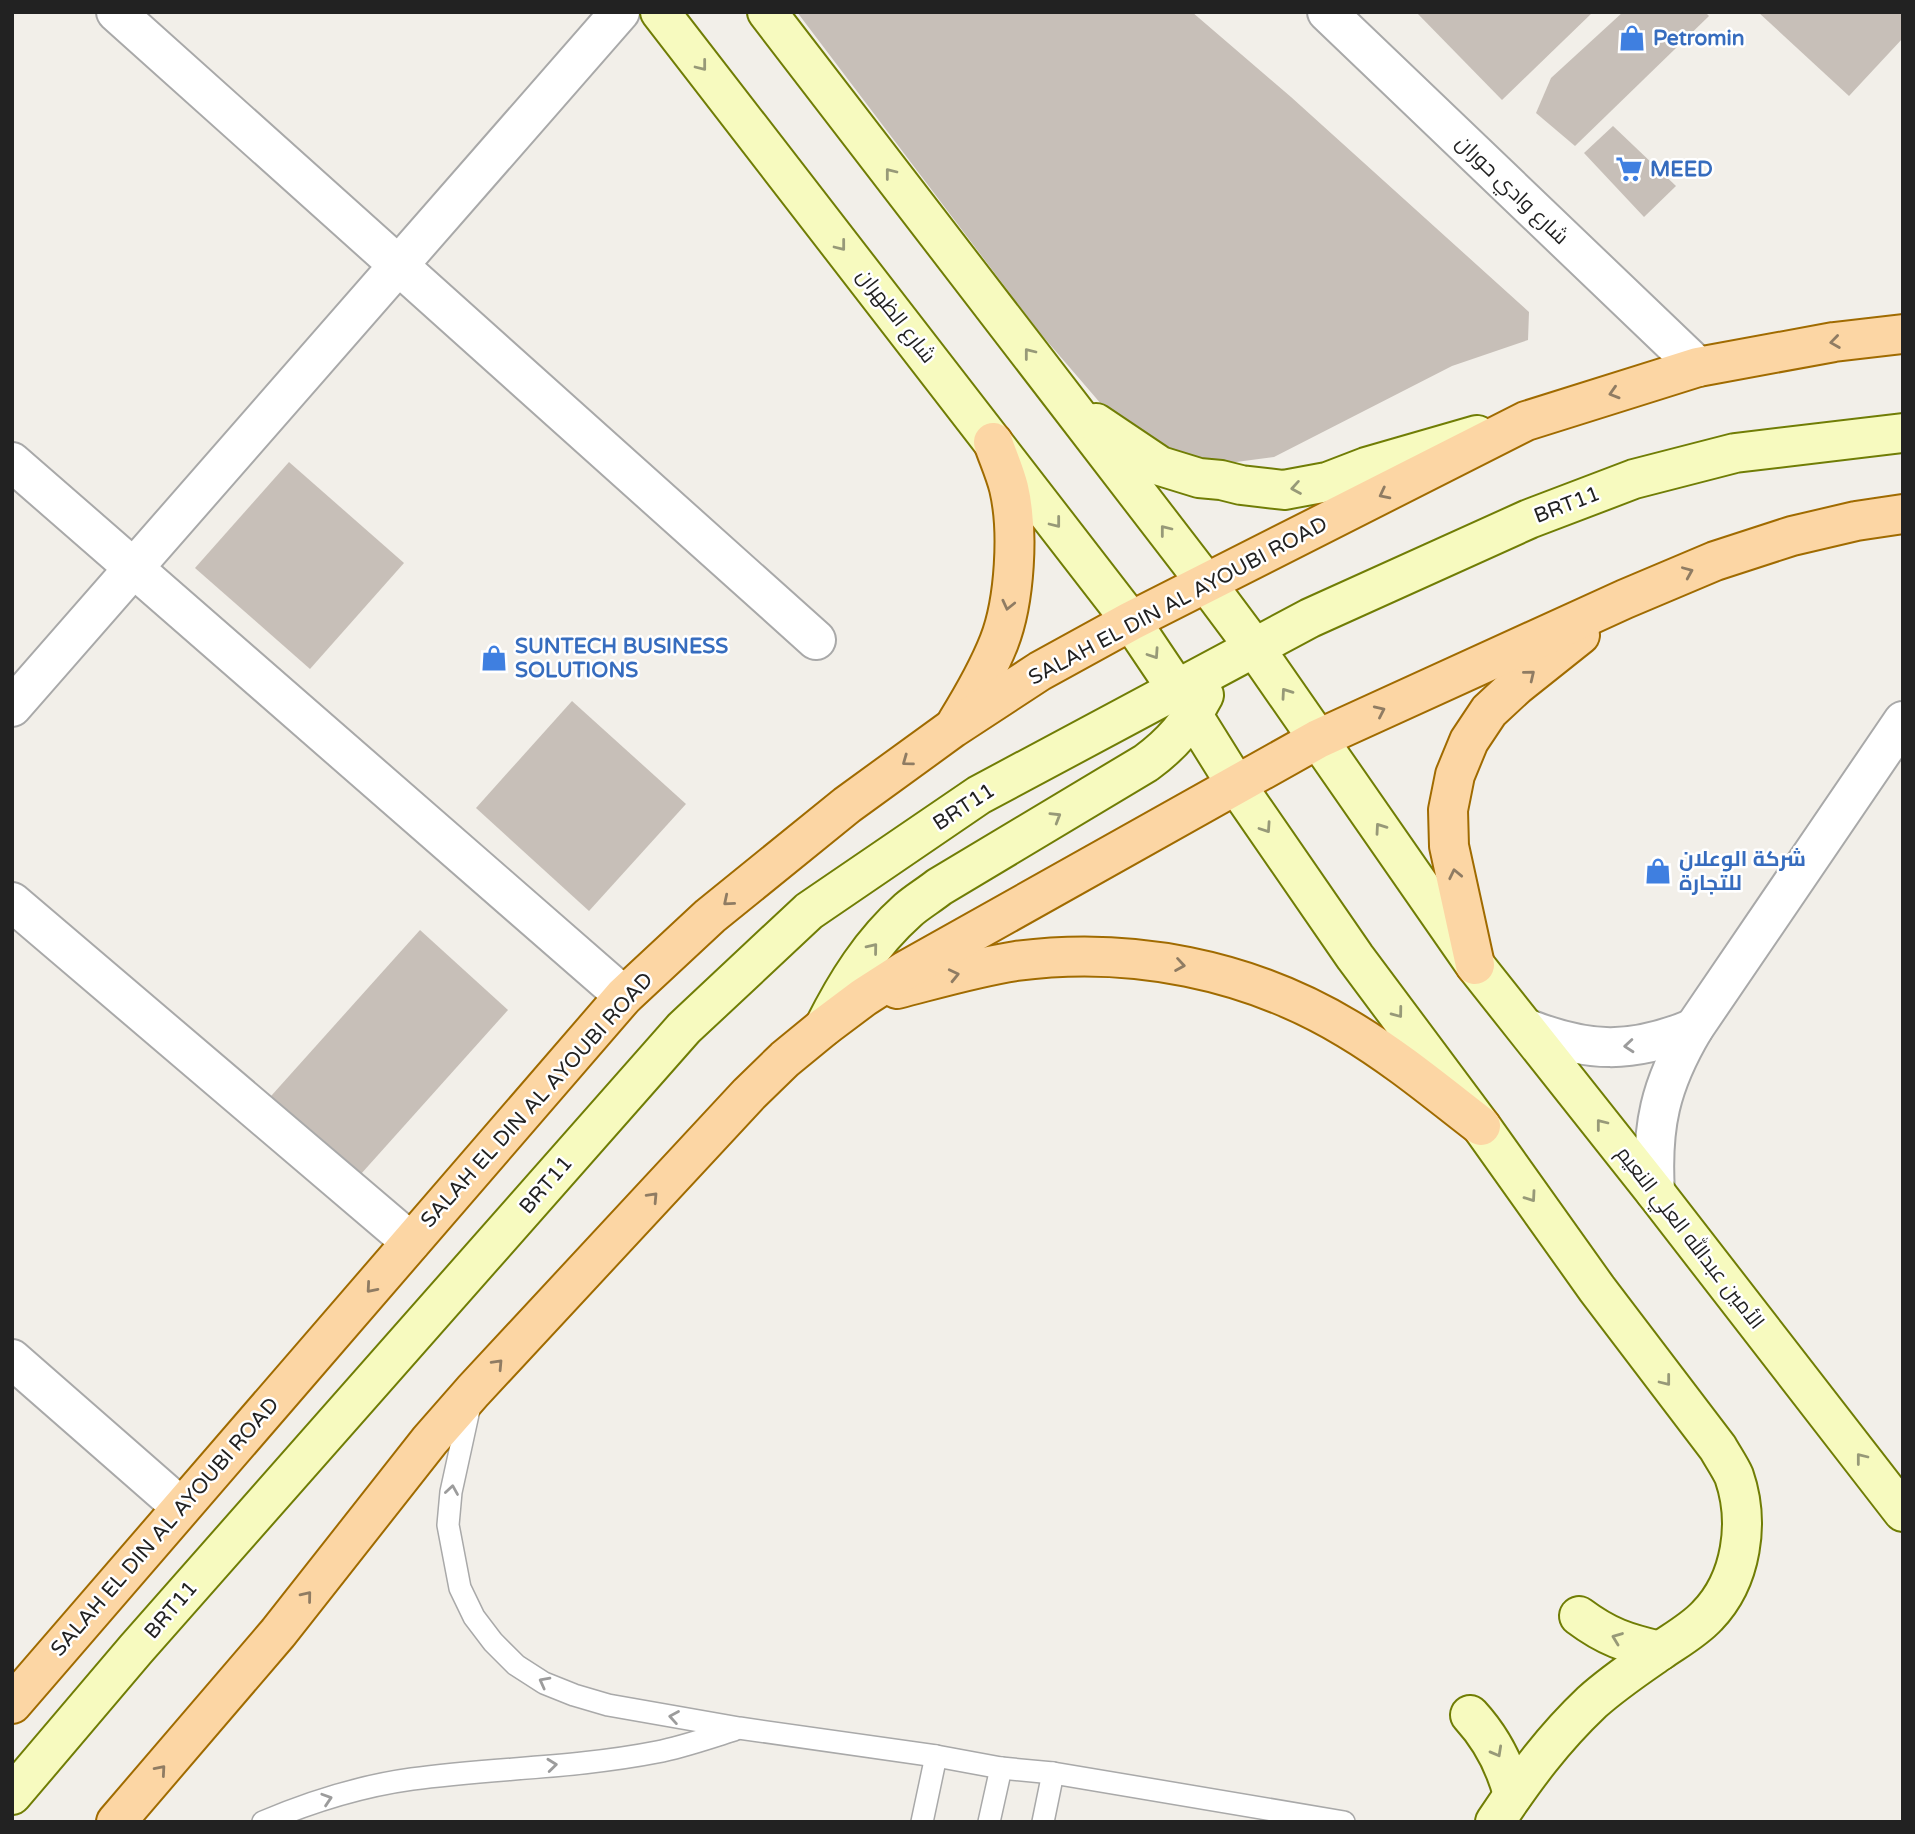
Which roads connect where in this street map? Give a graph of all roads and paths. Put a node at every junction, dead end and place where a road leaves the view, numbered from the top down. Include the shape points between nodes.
1 (116, 12) edge
2 (620, 12) edge
3 (660, 12) edge
4 (767, 12) edge
5 (1327, 12) edge
6 (398, 265) junction
7 (1903, 334) edge
8 (1698, 367) junction
9 (1071, 407) junction
10 (1526, 421) junction
11 (1903, 433) edge
12 (993, 442) junction
13 (12, 462) edge
14 (1903, 514) edge
15 (134, 568) junction
16 (1207, 584) junction
17 (1625, 599) junction
18 (1131, 621) junction
19 (816, 640) dead end
20 (1254, 647) junction
21 (1213, 669) junction
22 (1185, 701) junction
23 (12, 707) edge
24 (1903, 721) edge
25 (953, 728) junction
26 (1318, 739) junction
27 (1237, 786) junction
28 (12, 901) edge
29 (1475, 965) junction
30 (624, 996) junction
31 (864, 997) junction
32 (824, 1027) junction
33 (1526, 1028) junction
34 (1694, 1028) junction
35 (1480, 1126) junction
36 (1655, 1192) junction
37 (411, 1242) junction
38 (12, 1359) edge
39 (473, 1391) junction
40 (181, 1507) junction
41 (1903, 1512) edge
42 (1579, 1616) dead end
43 (1660, 1651) junction
44 (12, 1703) edge
45 (1471, 1715) dead end
46 (739, 1728) junction
47 (936, 1756) junction
48 (1001, 1768) junction
49 (1053, 1773) junction
50 (12, 1795) edge
51 (1504, 1808) edge
52 (116, 1822) edge
53 (263, 1822) edge
54 (922, 1822) edge
55 (989, 1822) edge
56 (1043, 1822) edge
57 (1344, 1822) edge

1 - 6 street
2 - 6 street
3 -> 12 main road, شارع الظهران
9 -> 4 main road
5 - 8 street, شارع وادي حوران
6 - 15 street
6 - 19 street
7 -> 8 main road, SALAH EL DIN AL AYOUBI ROAD
8 -> 10 main road, SALAH EL DIN AL AYOUBI ROAD
10 -> 9 main road via 1326,482 1284,490 1199,478 1160,466
16 -> 9 main road, الأمين عبدالله العلي النعيم
10 -> 16 main road, SALAH EL DIN AL AYOUBI ROAD
11 - 20 main road, BRT11 via 1735,453 1634,480 1529,519
12 -> 18 main road, شارع الظهران
12 -> 25 main road via 1009,489 1014,539 1011,589 1000,638 980,684
13 - 15 street
17 -> 14 main road via 1715,561 1792,536
15 - 23 street
15 - 30 street
16 - 18 main road, SALAH EL DIN AL AYOUBI ROAD
16 - 20 main road, الأمين عبدالله العلي النعيم
16 - 21 main road via 1216,640
26 -> 17 main road
29 -> 17 main road via 1449,846 1448,810 1464,752 1489,711
18 -> 22 main road, شارع الظهران
18 - 25 main road, SALAH EL DIN AL AYOUBI ROAD via 1040,671
20 - 21 main road, BRT11
26 -> 20 main road, الأمين عبدالله العلي النعيم
21 - 22 main road, BRT11
22 - 27 main road, شارع الظهران
32 -> 22 main road via 860,963 909,909 1165,749 1181,732
22 - 50 main road, BRT11 via 979,795 809,911 684,1028
24 - 34 street
25 -> 30 main road, SALAH EL DIN AL AYOUBI ROAD via 755,878
26 - 27 main road
29 -> 26 main road, الأمين عبدالله العلي النعيم
27 - 31 main road via 950,944
27 -> 35 main road, شارع الظهران
28 - 37 street
29 - 33 main road, الأمين عبدالله العلي النعيم
30 - 37 main road, SALAH EL DIN AL AYOUBI ROAD
31 - 32 main road
31 -> 35 main road via 1037,959 1129,958 1186,965 1296,1001 1346,1028
39 -> 32 main road via 749,1094
34 -> 33 street via 1639,1046 1609,1048 1581,1046
36 -> 33 main road, الأمين عبدالله العلي النعيم
34 - 36 street via 1679,1053 1659,1107 1654,1135
35 -> 43 main road, شارع الظهران via 1733,1474 1741,1503 1737,1563 1708,1616
41 -> 36 main road, الأمين عبدالله العلي النعيم
37 -> 40 main road, SALAH EL DIN AL AYOUBI ROAD
38 - 40 street
46 -> 39 lane via 574,1695 516,1665 493,1642 460,1588 448,1525
52 -> 39 main road via 278,1633
40 - 44 main road, SALAH EL DIN AL AYOUBI ROAD
43 -> 42 main road via 1599,1631
43 - 51 main road, شارع الظهران via 1564,1729
45 -> 51 main road via 1502,1760
46 - 47 lane
53 -> 46 lane via 349,1792 410,1779 615,1759
47 - 48 lane
47 - 54 lane
48 - 49 lane
48 - 55 lane
49 - 56 lane
49 - 57 lane

